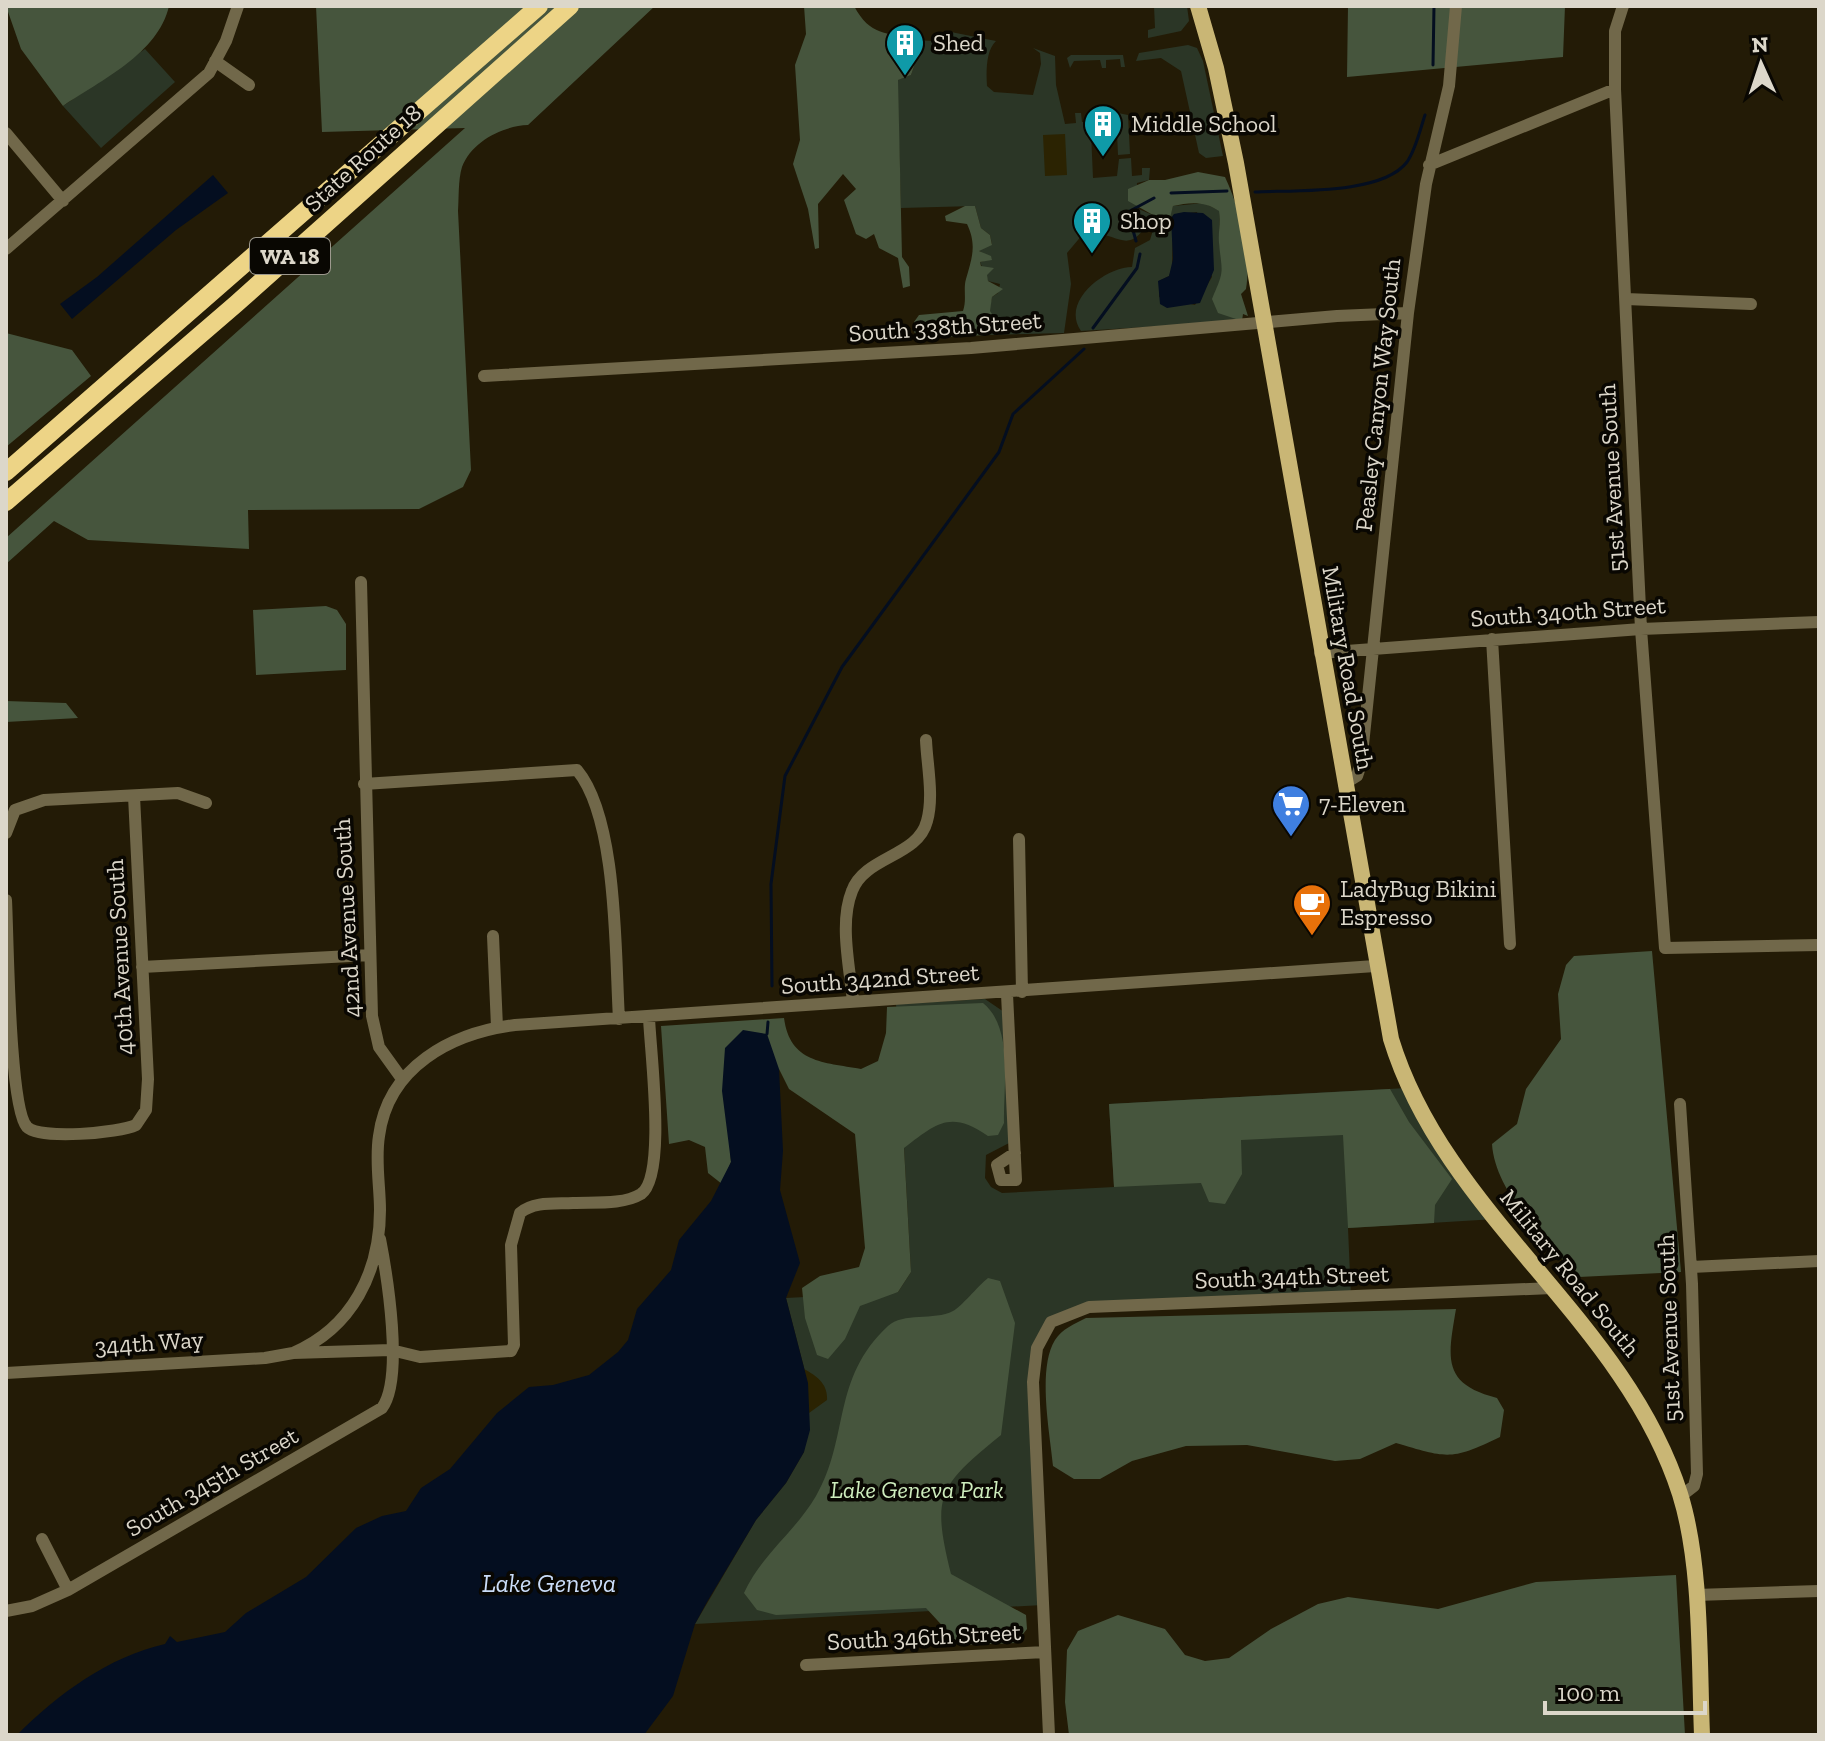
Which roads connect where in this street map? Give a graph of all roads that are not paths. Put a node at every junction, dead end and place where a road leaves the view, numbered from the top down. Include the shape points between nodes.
1 (238, 6) edge
2 (539, 6) edge
3 (570, 6) edge
4 (1198, 6) edge
5 (1456, 6) edge
6 (1623, 6) edge
7 (215, 61) junction
8 (249, 85) dead end
9 (1615, 89) junction
10 (6, 133) edge
11 (1429, 165) junction
12 (63, 201) junction
13 (6, 249) edge
14 (1626, 299) junction
15 (1751, 304) dead end
16 (1408, 313) junction
17 (1262, 324) junction
18 (484, 376) dead end
19 (6, 472) edge
20 (6, 502) edge
21 (361, 582) dead end
22 (1819, 622) edge
23 (1641, 629) junction
24 (1492, 639) junction
25 (1374, 646) junction
26 (1320, 653) junction
27 (926, 740) dead end
28 (364, 784) junction
29 (1344, 784) junction
30 (134, 796) junction
31 (206, 803) dead end
32 (6, 833) edge
33 (1019, 839) dead end
34 (6, 900) edge
35 (493, 936) dead end
36 (1510, 944) dead end
37 (1819, 945) edge
38 (370, 955) junction
39 (1375, 966) junction
40 (142, 967) junction
41 (1022, 992) junction
42 (1007, 994) junction
43 (853, 1002) junction
44 (649, 1017) junction
45 (619, 1019) junction
46 (497, 1027) junction
47 (402, 1079) junction
48 (1680, 1104) dead end
49 (1015, 1153) dead end
50 (379, 1232) junction
51 (1819, 1261) edge
52 (1691, 1267) junction
53 (1552, 1288) junction
54 (391, 1350) junction
55 (293, 1353) junction
56 (6, 1373) edge
57 (1681, 1496) junction
58 (42, 1539) dead end
59 (68, 1590) junction
60 (1819, 1591) edge
61 (1696, 1595) junction
62 (6, 1611) edge
63 (1045, 1652) junction
64 (806, 1665) dead end
65 (1049, 1735) edge
66 (1702, 1735) edge

1 - 7 street
2 - 19 highway, State Route 18 / WA 18
3 - 20 highway, State Route 18 / WA 18
4 - 17 main road, Military Road South via 1225,108
5 - 11 street, Peasley Canyon Way South via 1449,86
6 - 9 street, 51st Avenue South via 1615,31
7 - 8 street
7 - 12 street via 195,86
9 - 11 street
9 - 14 street, 51st Avenue South
10 - 12 street
11 - 16 street, Peasley Canyon Way South
12 - 13 street
14 - 15 street
14 - 23 street, 51st Avenue South
16 - 17 street, South 338th Street
16 - 25 street, Peasley Canyon Way South
17 - 18 street, South 338th Street via 971,348
17 - 26 main road, Military Road South
21 - 28 street, 42nd Avenue South
22 - 23 street, South 340th Street
23 - 24 street, South 340th Street
23 - 37 street, 51st Avenue South via 1665,948
24 - 25 street, South 340th Street
24 - 36 street
25 - 26 street, South 340th Street
25 - 29 street, Peasley Canyon Way South via 1360,771
26 - 29 main road, Military Road South
27 - 43 street via 927,822 913,843 872,867 852,889 848,906
28 - 38 street, 42nd Avenue South
28 - 45 street via 577,770 587,782 610,868
29 - 39 main road, Military Road South
30 - 31 street via 183,793
30 - 32 street via 20,805
30 - 40 street, 40th Avenue South
33 - 41 street
34 - 40 street, 40th Avenue South via 16,1090 21,1119 30,1130 48,1134 125,1129 143,1116 148,1079
35 - 46 street
38 - 40 street
38 - 47 street, 42nd Avenue South via 376,1038
39 - 41 street, South 342nd Street
39 - 53 main road, Military Road South via 1391,1039 1419,1111 1448,1157
41 - 42 street, South 342nd Street
42 - 43 street, South 342nd Street
42 - 49 street
43 - 44 street, South 342nd Street
44 - 45 street, South 342nd Street
44 - 54 street via 655,1159 648,1187 627,1199 539,1205 520,1213 510,1255 511,1351 420,1357
45 - 46 street, South 342nd Street
46 - 47 street, South 342nd Street via 453,1041
47 - 50 street via 379,1134
48 - 52 street, 51st Avenue South
50 - 54 street
50 - 55 street via 359,1299 335,1327
51 - 52 street
52 - 57 street, 51st Avenue South via 1697,1474 1694,1486
53 - 57 main road, Military Road South via 1618,1368 1645,1413
53 - 63 street, South 344th Street via 1089,1307 1051,1322 1034,1363 1033,1398
54 - 55 street
54 - 59 street, South 345th Street via 387,1401 379,1410
55 - 56 street, 344th Way
57 - 61 main road, Military Road South
58 - 59 street
59 - 62 street, South 345th Street
60 - 61 street
61 - 66 main road, Military Road South
63 - 64 street, South 346th Street
63 - 65 street

